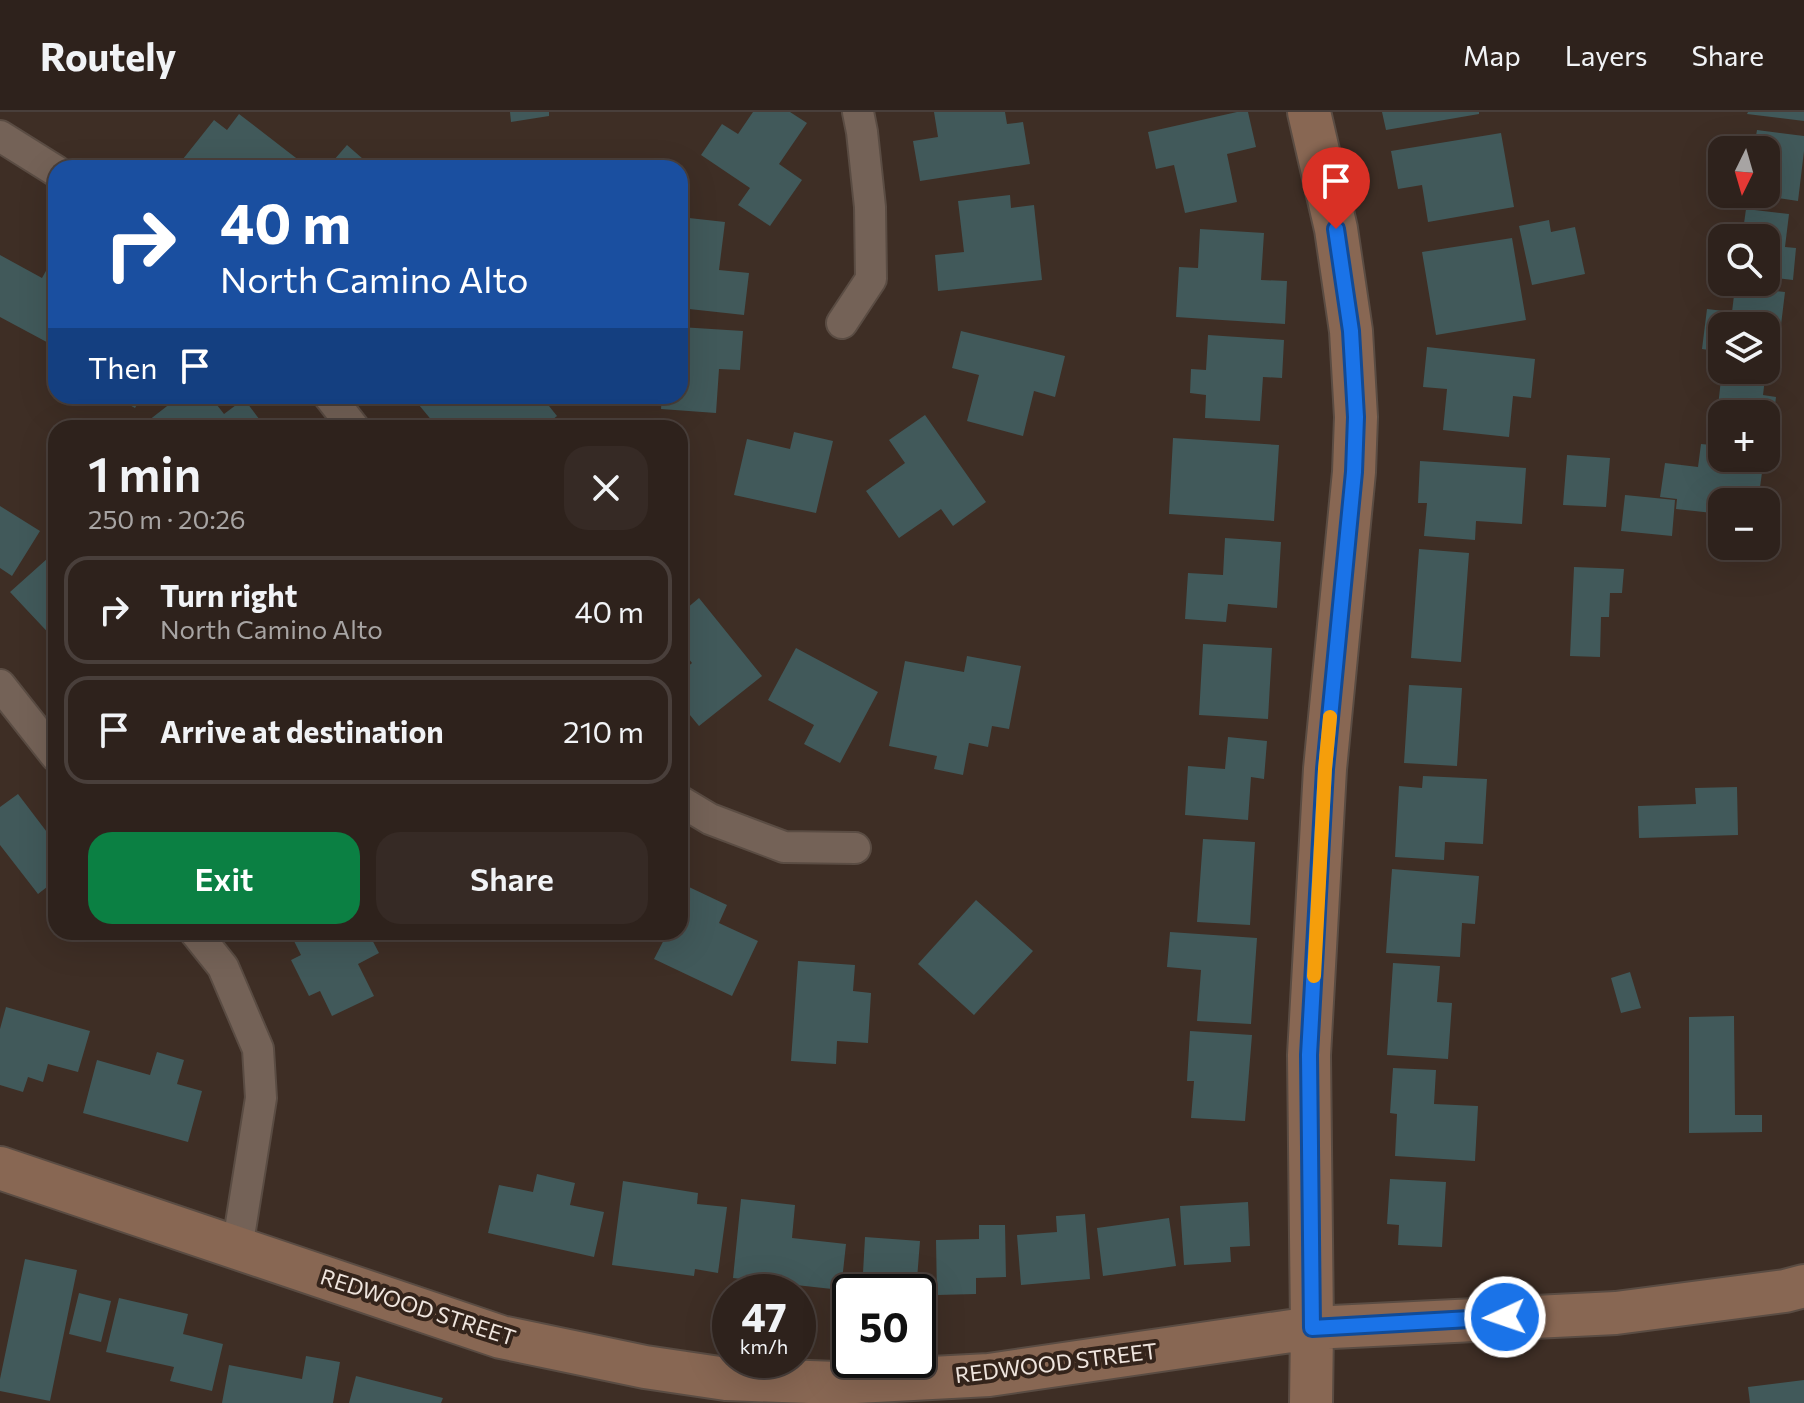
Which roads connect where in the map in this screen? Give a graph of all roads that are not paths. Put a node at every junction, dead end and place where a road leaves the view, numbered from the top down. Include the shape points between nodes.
1 (858, 112) edge
2 (1309, 112) edge
3 (0, 136) edge
4 (48, 166) edge
5 (842, 323) dead end
6 (335, 404) edge
7 (348, 420) edge
8 (0, 685) edge
9 (48, 746) edge
10 (688, 806) edge
11 (855, 848) dead end
12 (201, 940) edge
13 (0, 1168) edge
14 (237, 1249) junction
15 (1804, 1286) edge
16 (1312, 1328) junction
17 (1311, 1403) edge

1 - 5 street via 870,207 871,279
2 - 16 main road via 1336,229 1351,331 1356,417 1325,769 1309,1055
3 - 4 street
6 - 7 street
8 - 9 street
10 - 11 street via 784,847
12 - 14 street via 223,967 258,1049 261,1098
13 - 14 main road, REDWOOD STREET
14 - 16 main road, REDWOOD STREET via 501,1337 726,1379 837,1383 989,1375
15 - 16 main road, REDWOOD STREET via 1616,1313
16 - 17 main road

